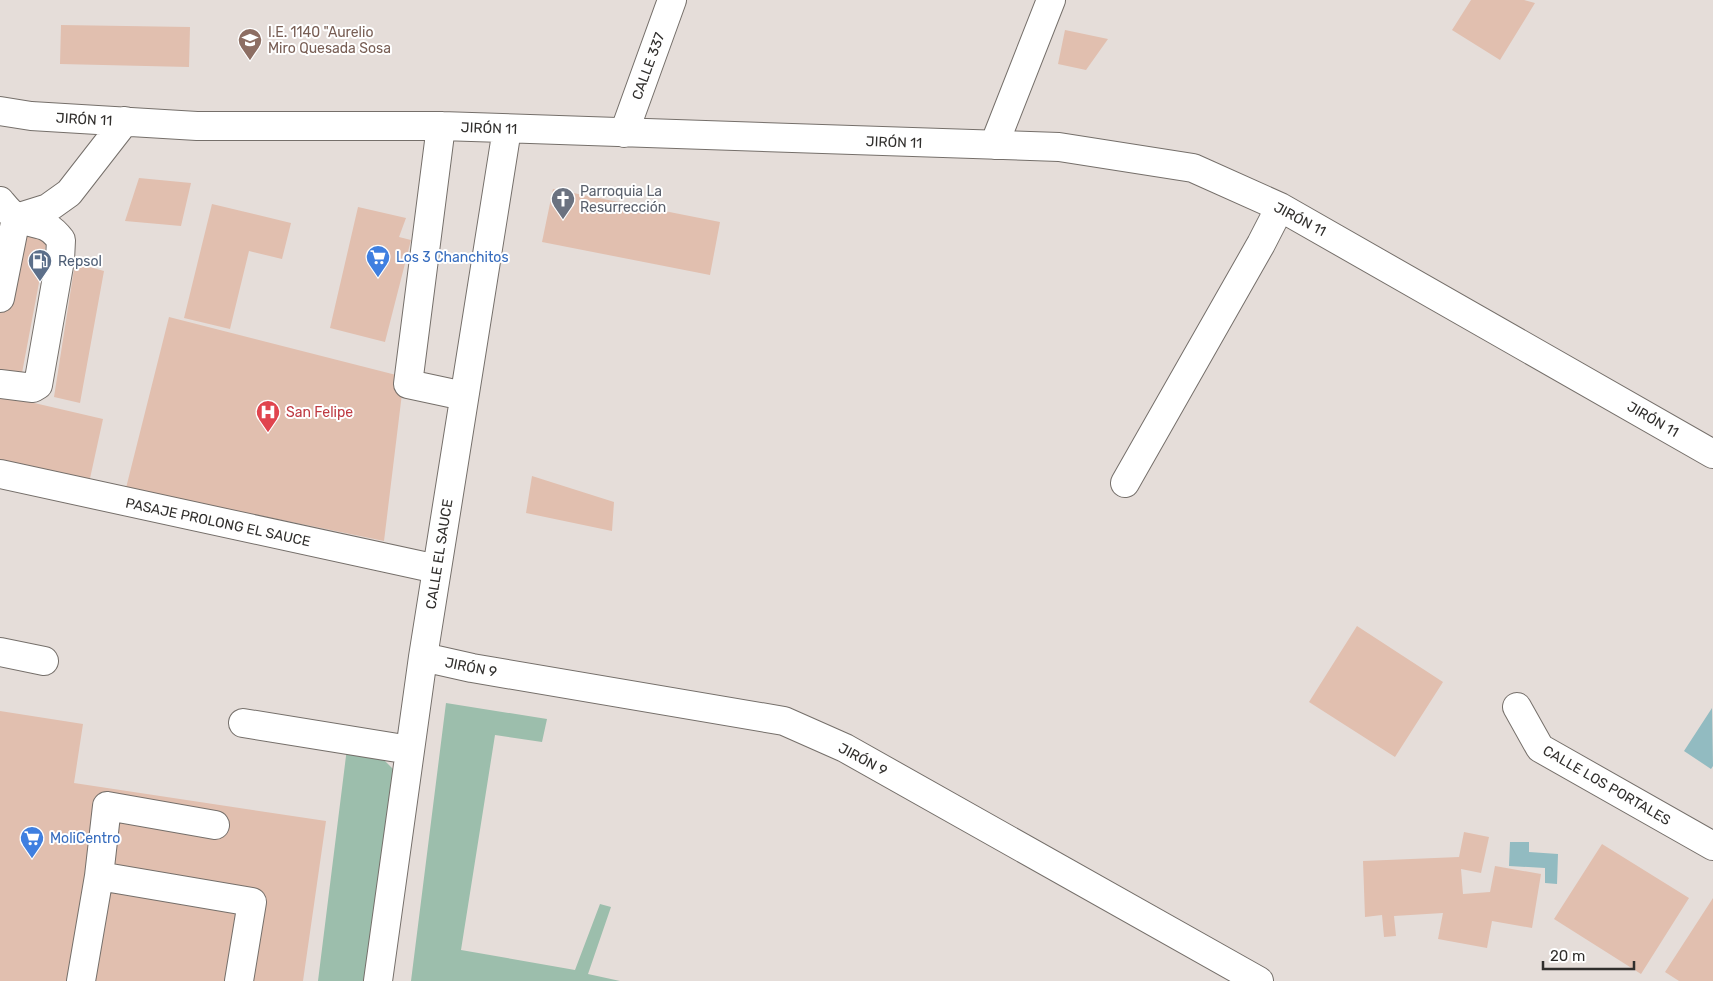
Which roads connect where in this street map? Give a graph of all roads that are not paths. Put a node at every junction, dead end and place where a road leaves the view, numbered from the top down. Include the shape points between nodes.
1 (672, 0) edge
2 (1051, 0) edge
3 (0, 111) edge
4 (125, 121) junction
5 (441, 126) junction
6 (507, 129) junction
7 (624, 133) junction
8 (994, 145) junction
9 (1280, 207) junction
10 (8, 210) edge
11 (0, 298) edge
12 (0, 384) edge
13 (464, 396) junction
14 (1713, 454) edge
15 (0, 474) edge
16 (1125, 483) dead end
17 (437, 569) junction
18 (0, 652) edge
19 (423, 658) junction
20 (44, 661) dead end
21 (1517, 707) dead end
22 (242, 723) dead end
23 (410, 750) junction
24 (215, 825) dead end
25 (1713, 846) edge
26 (99, 876) junction
27 (81, 981) edge
28 (239, 981) edge
29 (378, 981) edge
30 (1259, 981) edge

1 - 7 street, CALLE 337
2 - 8 street
3 - 4 street, JIRÓN 11 via 31,116
4 - 5 street, JIRÓN 11 via 197,126
4 - 10 street via 69,192 48,208
5 - 6 street, JIRÓN 11
5 - 13 street via 408,384
6 - 7 street, JIRÓN 11
6 - 13 street, CALLE EL SAUCE
7 - 8 street, JIRÓN 11
8 - 9 street, JIRÓN 11 via 1059,147 1193,168
9 - 14 street, JIRÓN 11
9 - 16 street
10 - 11 street
10 - 12 street via 54,230 61,240 38,384 33,388
13 - 17 street, CALLE EL SAUCE
15 - 17 street, PASAJE PROLONG EL SAUCE
17 - 19 street, CALLE EL SAUCE
18 - 20 street
19 - 23 street, CALLE EL SAUCE
19 - 30 street, JIRÓN 9 via 784,722 845,748
21 - 25 street, CALLE LOS PORTALES via 1540,748
22 - 23 street
23 - 29 street, CALLE EL SAUCE
24 - 26 street via 107,806
26 - 27 street
26 - 28 street via 252,902

